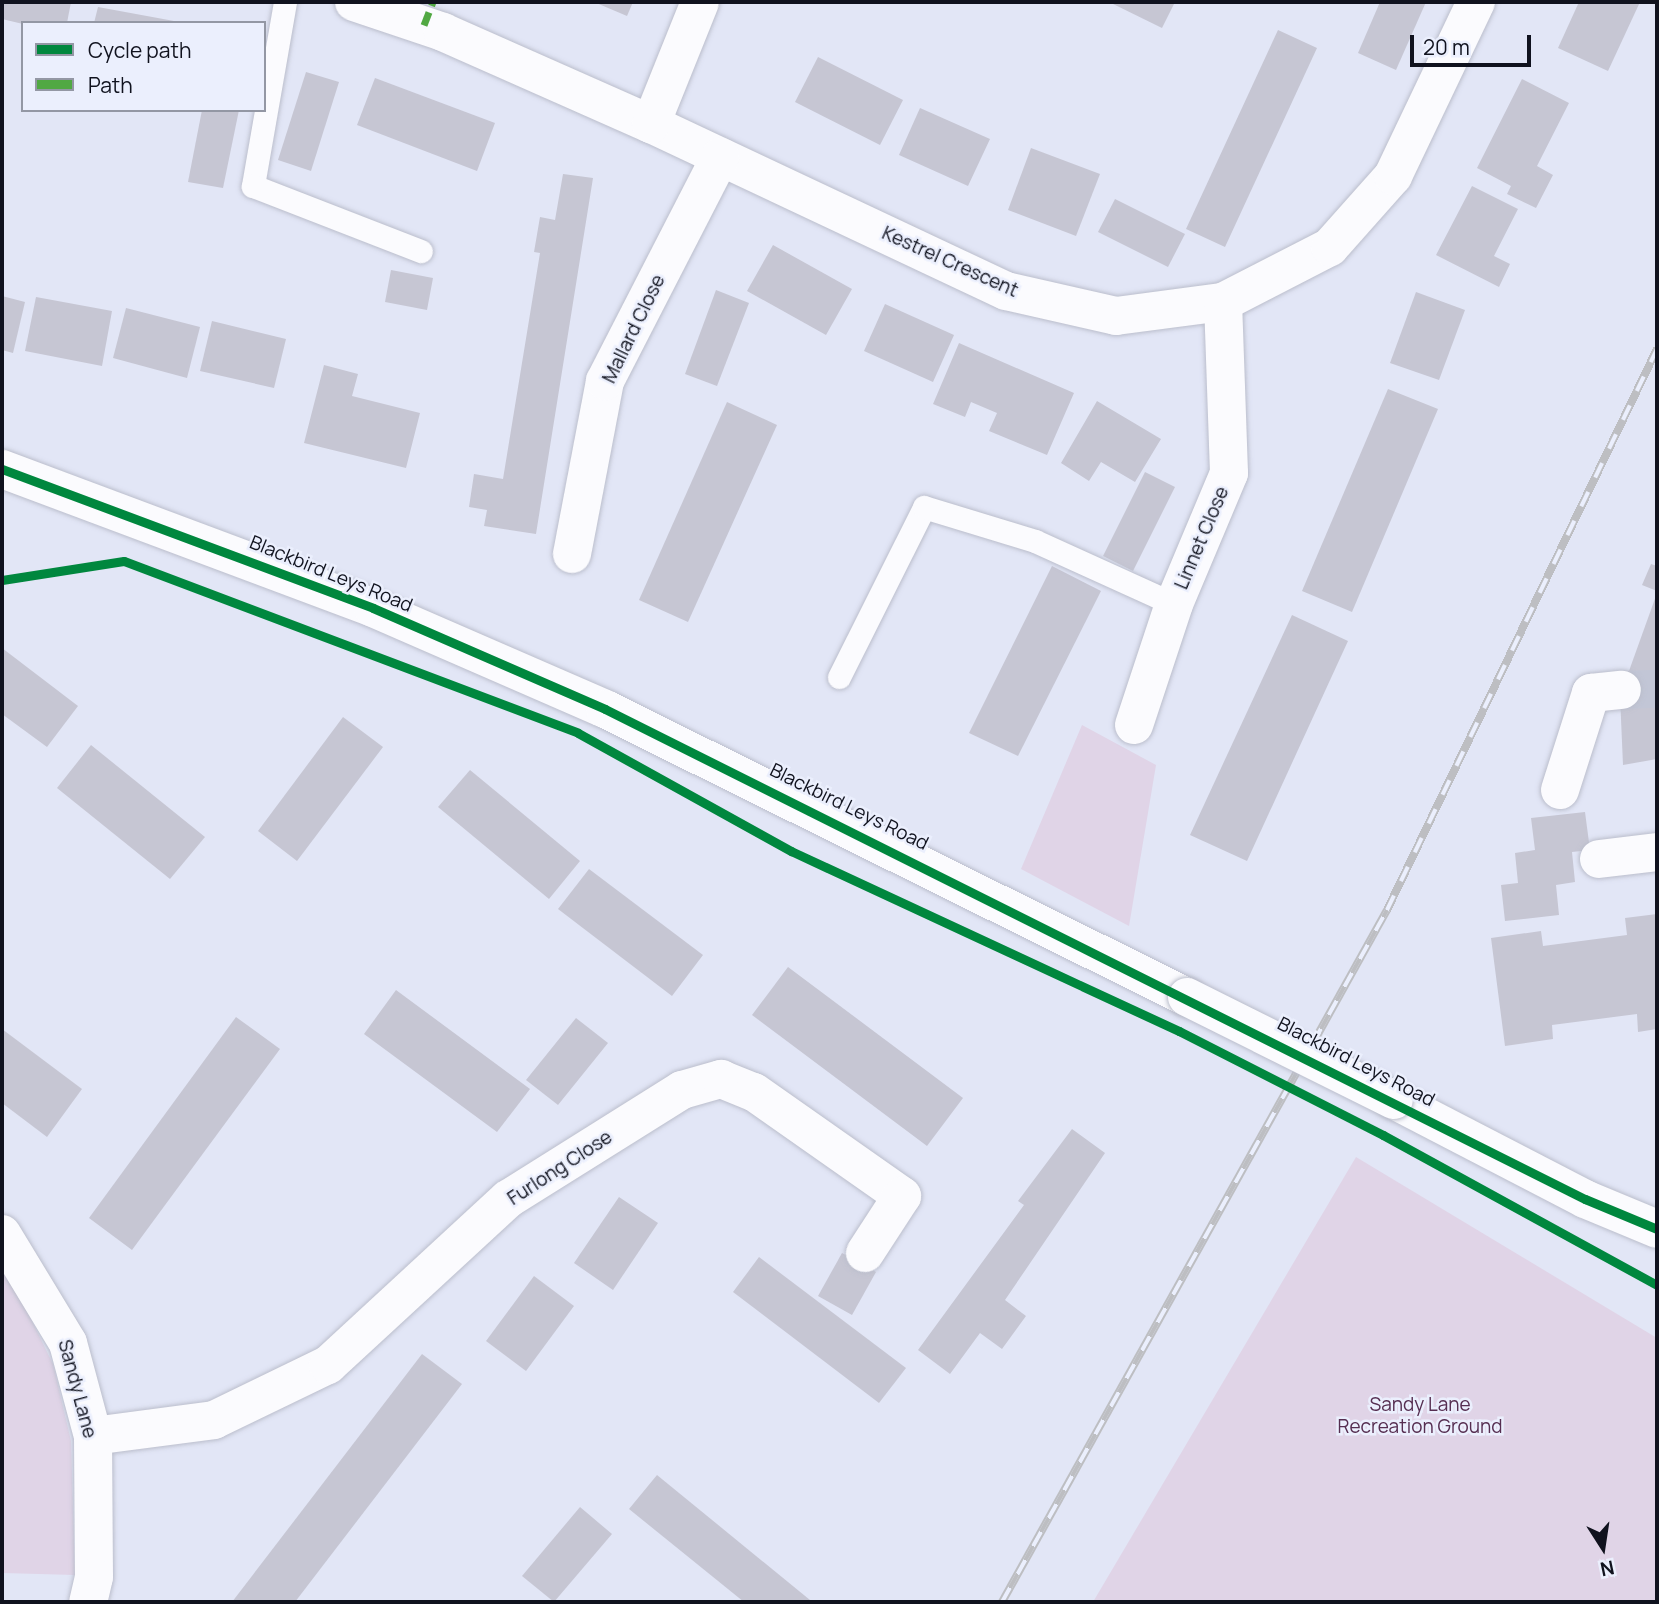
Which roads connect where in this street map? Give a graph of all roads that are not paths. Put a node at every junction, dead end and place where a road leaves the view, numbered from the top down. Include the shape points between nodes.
1 (285, 2) edge
2 (354, 2) edge
3 (699, 2) edge
4 (1476, 2) edge
5 (266, 111) edge
6 (266, 112) edge
7 (651, 124) junction
8 (720, 157) junction
9 (421, 251) dead end
10 (1223, 302) junction
11 (2, 469) edge
12 (572, 554) dead end
13 (1174, 604) junction
14 (839, 677) dead end
15 (1622, 690) tunnel mouth
16 (1134, 726) dead end
17 (1560, 790) dead end
18 (1657, 852) edge
19 (1599, 859) dead end
20 (1657, 1229) edge
21 (2, 1234) edge
22 (865, 1253) dead end
23 (93, 1436) junction
24 (88, 1602) edge

1 - 5 lane
2 - 7 street, Kestrel Crescent via 443,32
3 - 7 street
4 - 10 street, Kestrel Crescent via 1393,176 1330,247
6 - 9 lane via 253,186
7 - 8 street, Kestrel Crescent
8 - 10 street, Kestrel Crescent via 1006,291 1116,316
8 - 12 street, Mallard Close via 605,381
10 - 13 street, Linnet Close via 1229,473
11 - 20 street, Blackbird Leys Road, bridge via 373,608 605,709 1585,1199
13 - 14 lane via 1035,541 925,507
13 - 16 street, Linnet Close
15 - 17 street via 1591,692
18 - 19 street
21 - 23 street, Sandy Lane via 68,1343
22 - 23 street, Furlong Close via 902,1196 754,1092 721,1079 682,1090 508,1199 328,1365 214,1420
23 - 24 street, Sandy Lane via 94,1577

